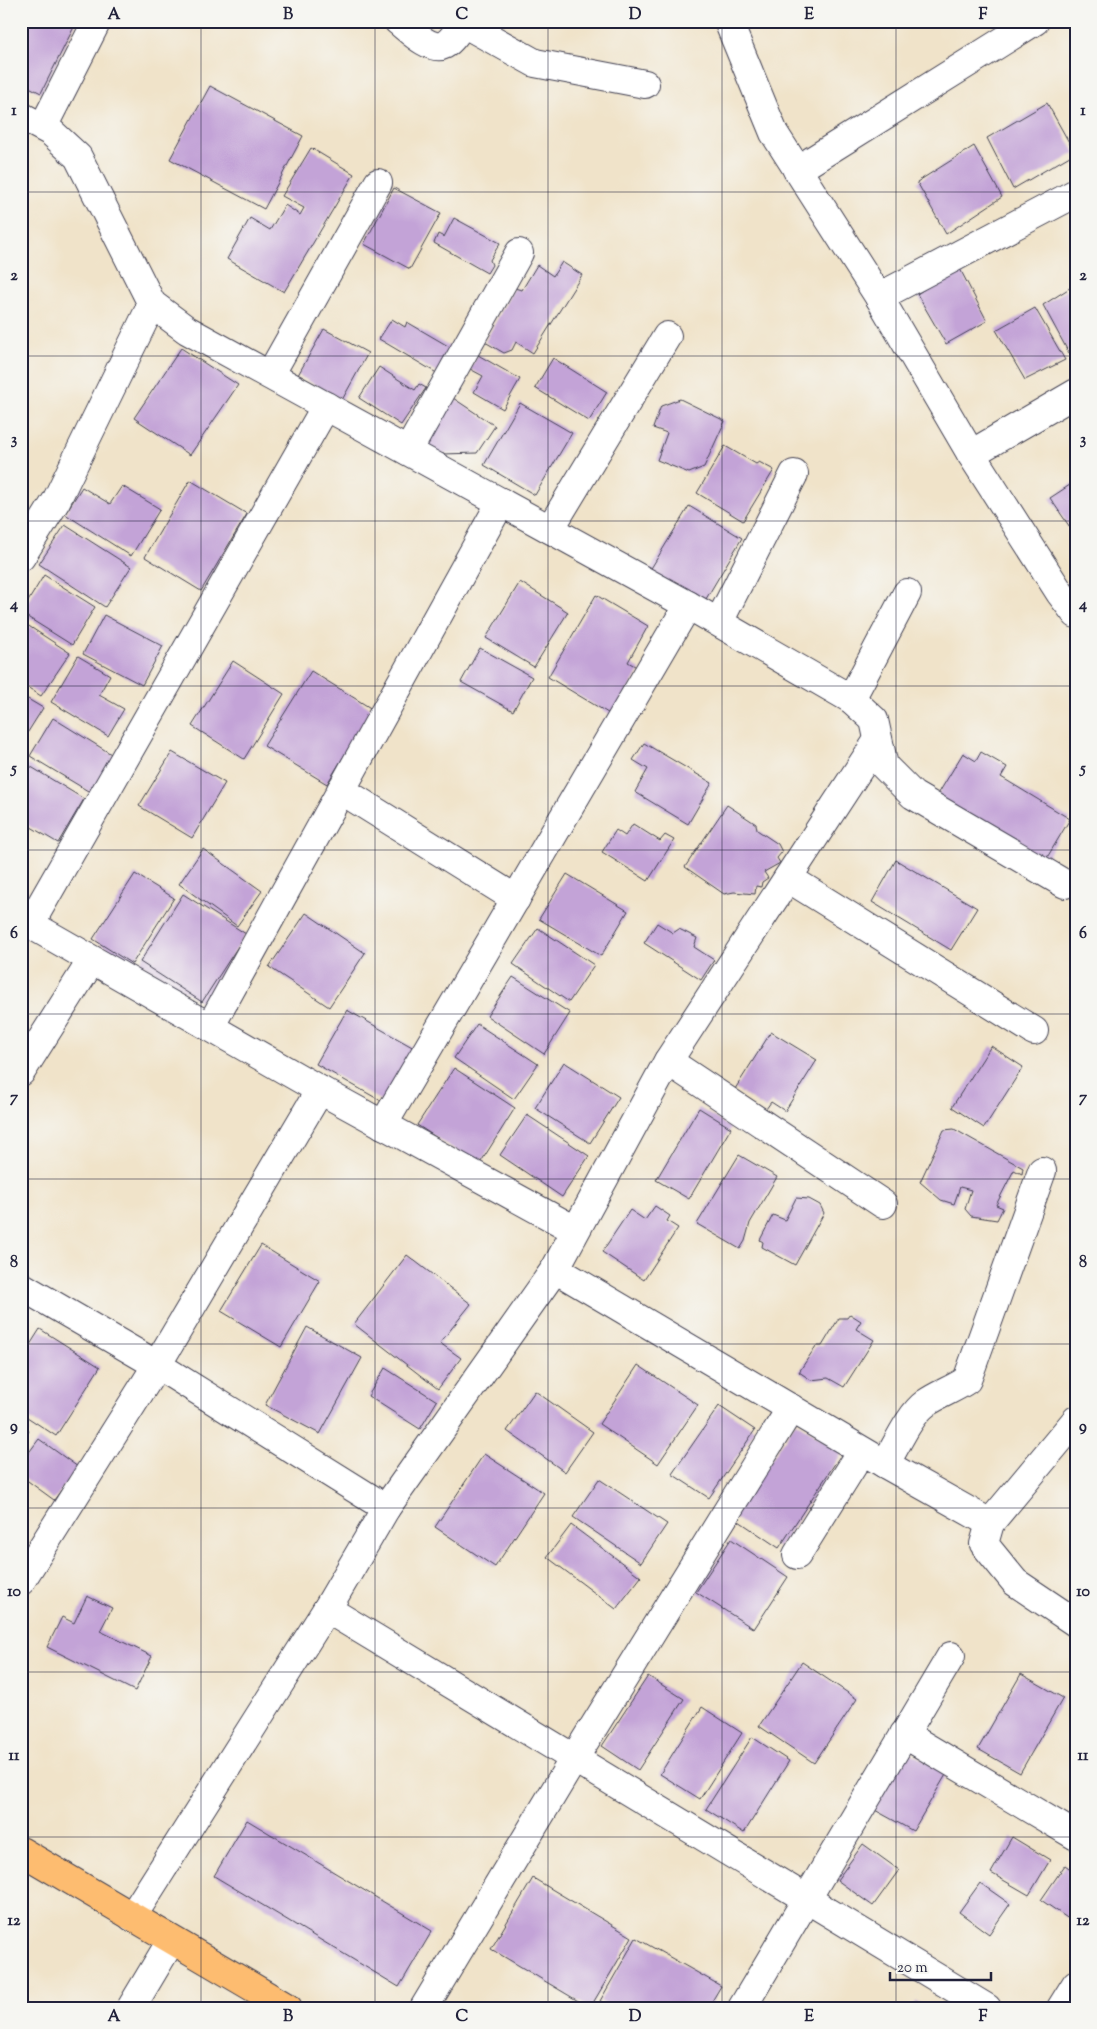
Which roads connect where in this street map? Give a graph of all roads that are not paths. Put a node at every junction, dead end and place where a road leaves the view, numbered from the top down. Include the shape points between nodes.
1 (97, 21) edge
2 (398, 21) edge
3 (728, 21) edge
4 (1035, 21) edge
5 (464, 22) edge
6 (644, 84) dead end
7 (32, 121) edge
8 (797, 170) junction
9 (378, 183) dead end
10 (1076, 193) edge
11 (519, 253) dead end
12 (880, 297) junction
13 (152, 304) junction
14 (667, 336) dead end
15 (270, 375) junction
16 (1076, 393) edge
17 (326, 406) junction
18 (408, 450) junction
19 (971, 454) junction
20 (794, 474) dead end
21 (501, 502) junction
22 (550, 529) junction
23 (24, 547) edge
24 (1068, 588) edge
25 (907, 592) dead end
26 (688, 605) junction
27 (1076, 614) edge
28 (718, 622) junction
29 (850, 700) junction
30 (878, 740) junction
31 (342, 790) junction
32 (788, 878) junction
33 (1065, 884) dead end
34 (516, 899) junction
35 (26, 922) edge
36 (92, 960) junction
37 (210, 1027) junction
38 (1034, 1031) dead end
39 (668, 1061) junction
40 (21, 1072) edge
41 (320, 1090) junction
42 (383, 1125) junction
43 (1042, 1171) dead end
44 (883, 1204) dead end
45 (575, 1230) junction
46 (555, 1269) junction
47 (21, 1286) edge
48 (157, 1365) junction
49 (790, 1408) junction
50 (1076, 1420) edge
51 (862, 1450) junction
52 (885, 1464) junction
53 (386, 1508) junction
54 (990, 1523) junction
55 (797, 1555) dead end
56 (21, 1581) edge
57 (327, 1609) junction
58 (1076, 1623) edge
59 (951, 1656) dead end
60 (904, 1734) junction
61 (575, 1757) junction
62 (1076, 1836) edge
63 (21, 1851) edge
64 (807, 1900) junction
65 (132, 1917) junction
66 (171, 1941) junction
67 (1076, 1984) edge
68 (131, 2008) edge
69 (288, 2008) edge
70 (424, 2008) edge
71 (742, 2008) edge
72 (988, 2008) edge
73 (1061, 2008) edge

1 - 7 street
2 - 5 street via 431,46 442,47
3 - 8 street via 774,133
4 - 8 street
5 - 6 street via 535,63
7 - 13 street via 51,132 78,157
8 - 12 street
9 - 15 street
10 - 12 street
11 - 18 street
12 - 19 street
13 - 15 street via 186,330
13 - 23 street via 56,501
14 - 22 street
15 - 17 street
16 - 19 street
17 - 18 street
17 - 35 street
18 - 21 street
19 - 24 street
20 - 28 street
21 - 22 street
21 - 31 street
22 - 26 street
24 - 27 street
25 - 29 street
26 - 28 street
26 - 34 street
28 - 29 street
29 - 30 street via 874,720
30 - 32 street
30 - 33 street via 884,766 912,795
31 - 34 street
31 - 37 street
32 - 38 street
32 - 39 street
34 - 42 street
35 - 36 street
36 - 37 street
36 - 40 street
37 - 41 street
39 - 44 street
39 - 45 street
41 - 42 street
41 - 48 street
42 - 45 street
43 - 52 street via 967,1380 926,1403 917,1412
45 - 46 street
46 - 49 street
46 - 53 street
47 - 48 street
48 - 53 street
48 - 56 street
49 - 51 street
49 - 61 street
50 - 54 street
51 - 52 street
51 - 55 street
52 - 54 street
53 - 57 street
54 - 58 street via 984,1544 1015,1582
57 - 61 street
57 - 65 street
59 - 60 street
60 - 62 street
60 - 64 street
61 - 64 street
61 - 70 street
63 - 65 main road
64 - 71 street
64 - 72 street
65 - 66 main road
66 - 68 street
66 - 69 main road
67 - 73 street

